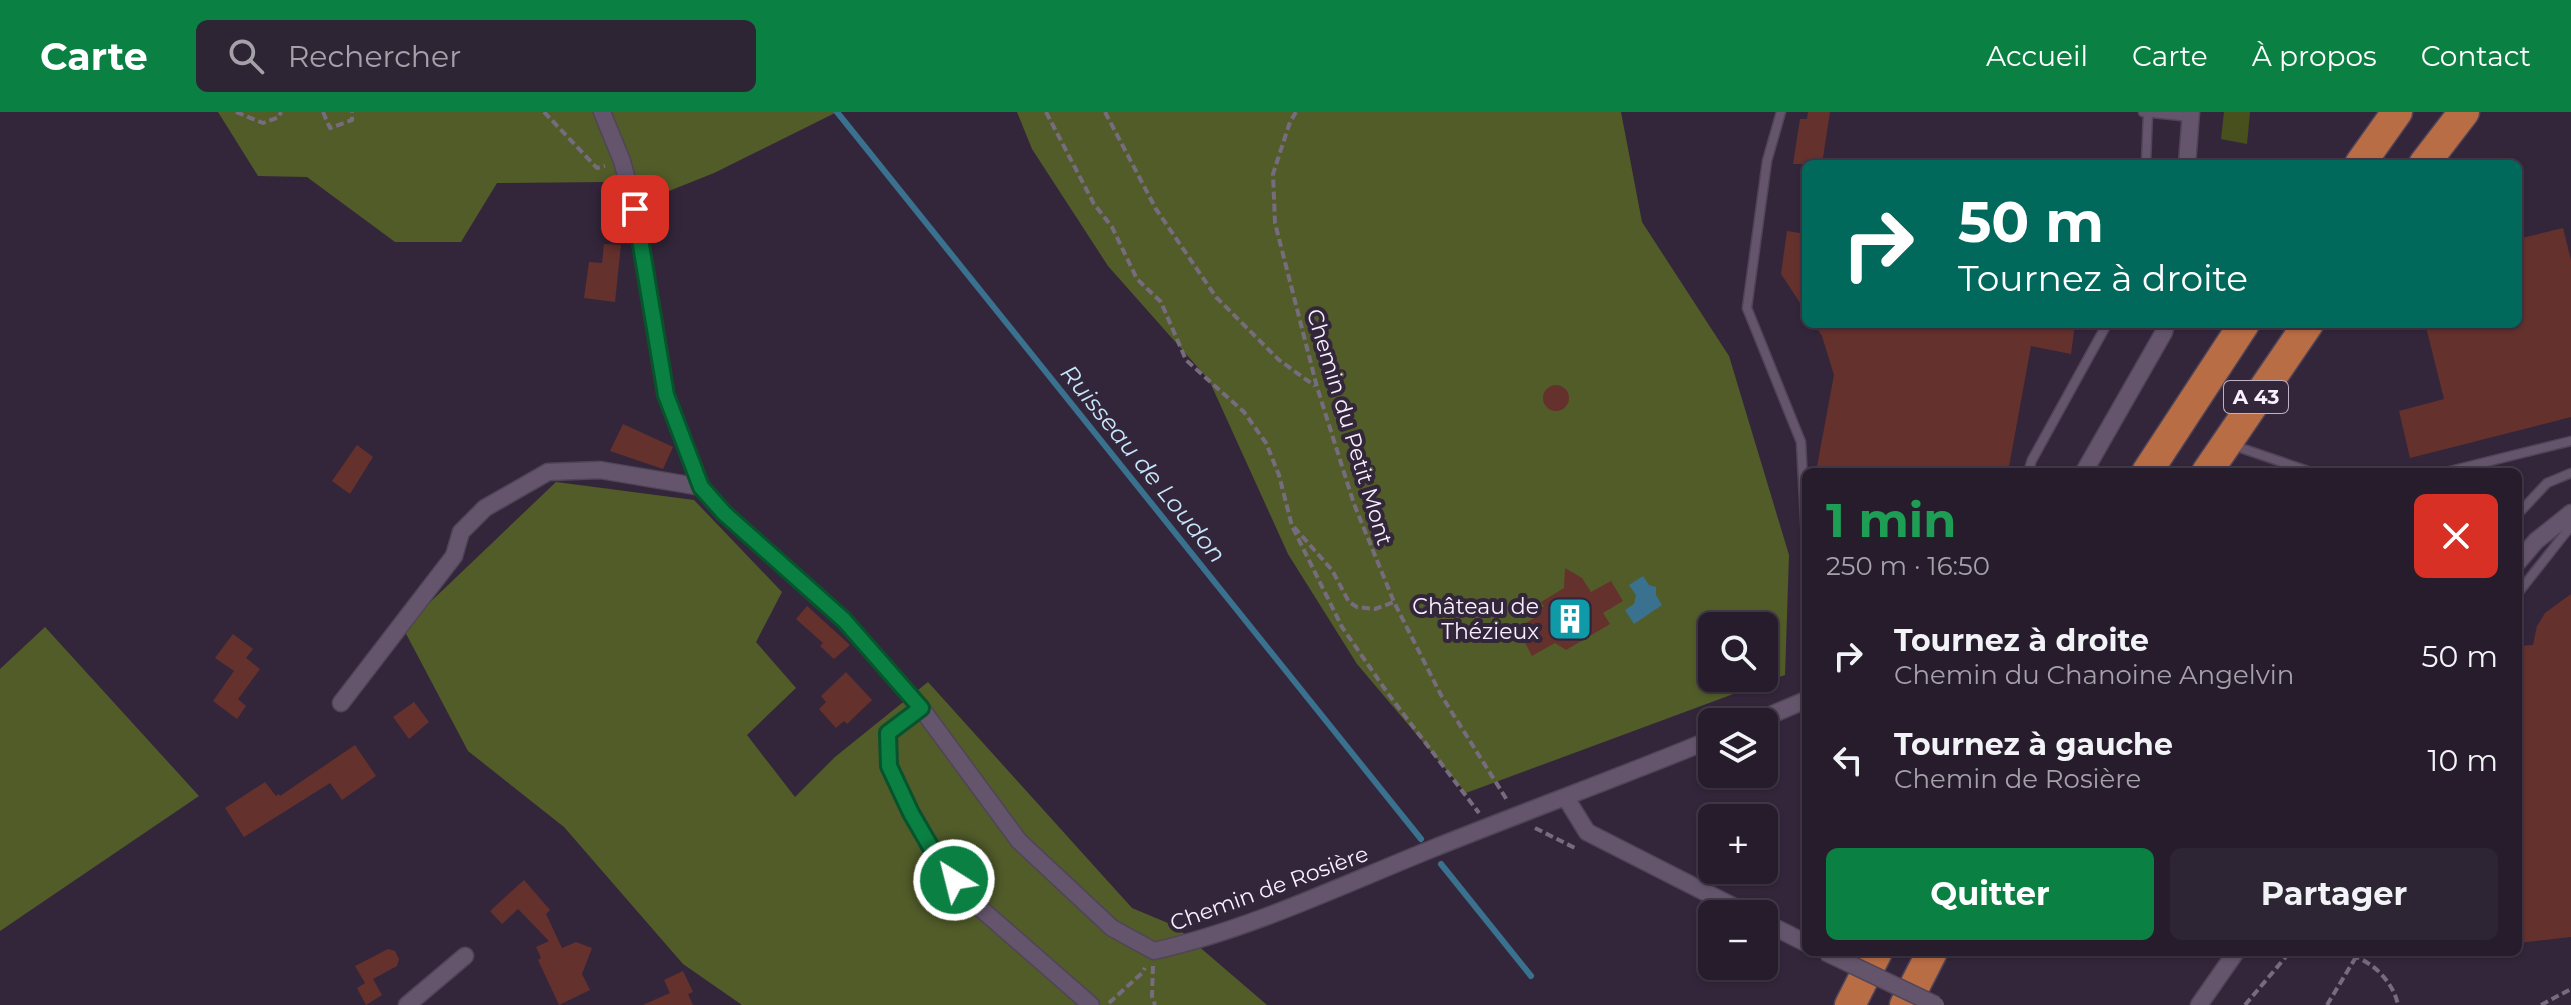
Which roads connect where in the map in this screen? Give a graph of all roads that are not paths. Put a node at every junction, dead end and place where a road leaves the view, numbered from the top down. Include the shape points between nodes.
1 (602, 112) edge
2 (1781, 112) edge
3 (2145, 112) edge
4 (2397, 112) edge
5 (2464, 112) edge
6 (2190, 114) edge
7 (2146, 160) edge
8 (2187, 160) edge
9 (2363, 160) edge
10 (2427, 160) edge
11 (2105, 328) edge
12 (2165, 328) edge
13 (2241, 328) edge
14 (2305, 328) edge
15 (2571, 441) edge
16 (2226, 443) junction
17 (1802, 468) edge
18 (2029, 468) edge
19 (2086, 468) edge
20 (2150, 468) edge
21 (2210, 468) edge
22 (2299, 468) edge
23 (2462, 468) edge
24 (2571, 473) edge
25 (701, 487) junction
26 (2522, 510) edge
27 (2571, 513) edge
28 (2571, 526) edge
29 (2522, 557) edge
30 (2522, 588) edge
31 (1802, 702) edge
32 (341, 703) dead end
33 (921, 708) junction
34 (1778, 712) edge
35 (1698, 745) edge
36 (1566, 798) junction
37 (1721, 900) edge
38 (1778, 929) edge
39 (1802, 941) edge
40 (465, 956) dead end
41 (1833, 956) edge
42 (1875, 956) edge
43 (1930, 956) edge
44 (2233, 956) edge
45 (407, 1005) edge
46 (1091, 1005) edge
47 (1850, 1005) edge
48 (1905, 1005) edge
49 (1936, 1005) edge
50 (2199, 1005) edge

1 - 25 street, Chemin de Rosière via 635,209 666,395
2 - 17 lane via 1767,161 1747,308 1801,442
3 - 6 lane
3 - 7 lane
4 - 9 highway
5 - 10 highway
6 - 8 street
11 - 18 lane
12 - 19 street
13 - 20 highway, A 43
14 - 16 highway, A 43
15 - 23 lane
16 - 21 highway, A 43
16 - 22 lane
24 - 26 lane via 2547,483
25 - 32 street via 600,470 548,472 485,508 461,532 454,556
25 - 33 street, Chemin de Rosière via 844,620
27 - 29 street
28 - 30 lane
31 - 34 street
33 - 36 street, Chemin de Rosière via 1019,841 1112,928 1154,951 1197,942
33 - 46 street via 888,733 889,766 911,813 937,858 972,901
35 - 36 street, Chemin de Rosière
36 - 37 street via 1587,832
38 - 39 street
40 - 45 street
41 - 49 street, bridge
42 - 47 highway
43 - 48 highway
44 - 50 street

